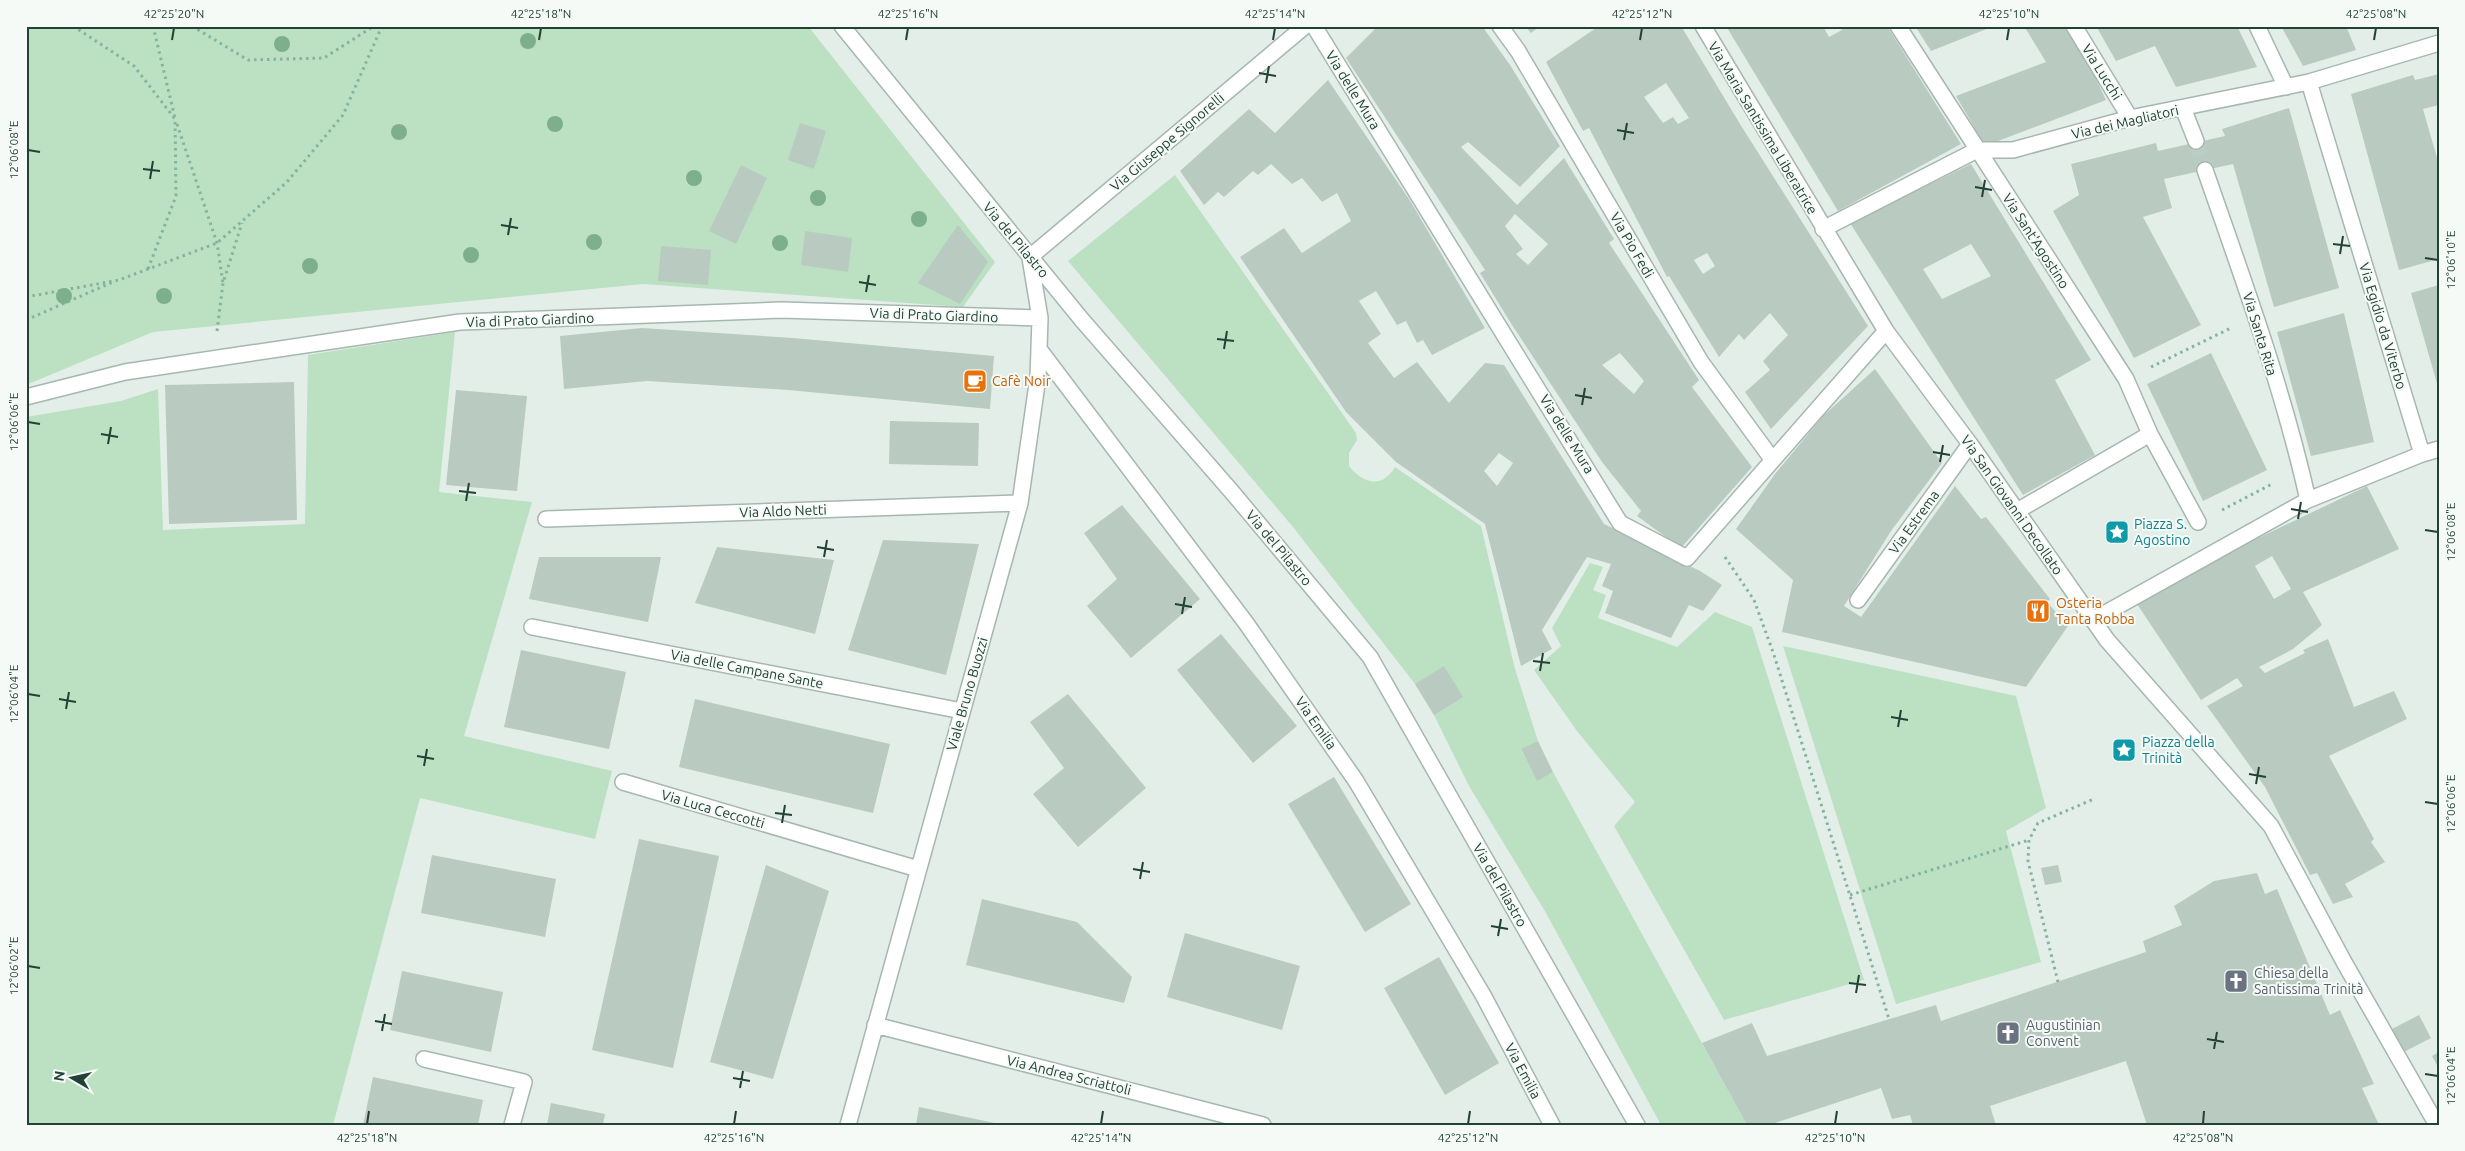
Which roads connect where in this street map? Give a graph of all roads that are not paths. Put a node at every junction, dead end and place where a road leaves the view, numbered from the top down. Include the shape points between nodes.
1 (842, 26) edge
2 (1305, 26) edge
3 (1314, 26) edge
4 (1500, 26) edge
5 (1703, 26) edge
6 (1898, 26) edge
7 (2074, 26) edge
8 (2257, 26) edge
9 (2439, 43) edge
10 (2309, 82) junction
11 (2286, 87) junction
12 (2183, 108) junction
13 (2130, 118) junction
14 (2196, 141) tunnel mouth
15 (1977, 150) junction
16 (2205, 170) tunnel mouth
17 (1824, 229) junction
18 (1030, 257) junction
19 (1040, 318) junction
20 (1886, 331) junction
21 (1039, 349) junction
22 (26, 397) edge
23 (2150, 434) junction
24 (1970, 444) junction
25 (2439, 450) edge
26 (2422, 454) junction
27 (1772, 460) junction
28 (2308, 500) junction
29 (1020, 502) junction
30 (2017, 512) junction
31 (546, 519) dead end
32 (2198, 522) road end
33 (1858, 600) dead end
34 (2093, 620) junction
35 (532, 627) dead end
36 (962, 710) junction
37 (623, 782) dead end
38 (918, 869) junction
39 (875, 1025) junction
40 (424, 1059) dead end
41 (512, 1125) edge
42 (848, 1125) edge
43 (1263, 1125) edge
44 (1552, 1125) edge
45 (1637, 1125) edge
46 (2437, 1125) edge

1 - 18 street, Via del Pilastro
2 - 18 street, Via Giuseppe Signorelli
3 - 27 street, Via delle Mura via 1620,522 1687,558
4 - 27 street, Via Pio Fedi via 1518,51 1701,362
5 - 17 street, Via Maria Santissima Liberatrice
6 - 15 street, Via Sant'Agostino
7 - 13 street, Via Lucchi
8 - 11 street
9 - 10 street, Via dei Magliatori
10 - 11 street, Via dei Magliatori
10 - 26 street, Via Egidio da Viterbo
11 - 12 street, Via dei Magliatori
12 - 13 street, Via dei Magliatori
12 - 14 street
13 - 15 street, Via dei Magliatori via 2013,150
15 - 17 street, Via dei Magliatori
15 - 23 street, Via Sant'Agostino via 2126,379
16 - 28 street, Via Santa Rita via 2256,316
17 - 20 street, Via San Giovanni Decollato
18 - 19 street, Viale Bruno Buozzi
18 - 45 street, Via del Pilastro via 1370,657
19 - 21 street, Viale Bruno Buozzi
19 - 22 street, Via di Prato Giardino via 781,310 460,322 125,372
20 - 24 street, Via San Giovanni Decollato
20 - 27 street, Via delle Mura
21 - 29 street, Viale Bruno Buozzi
21 - 44 street, Via Emilia via 1246,622 1356,781 1483,995
23 - 30 street
23 - 32 street, Via Sant'Agostino
24 - 30 street, Via San Giovanni Decollato
24 - 33 street, Via Estrema
25 - 26 street
26 - 28 street
28 - 34 street
29 - 31 street, Via Aldo Netti
29 - 36 street, Viale Bruno Buozzi
30 - 34 street, Via San Giovanni Decollato
34 - 46 street, Via San Giovanni Decollato via 2271,826
35 - 36 street, Via delle Campane Sante
36 - 38 street, Viale Bruno Buozzi
37 - 38 street, Via Luca Ceccotti
38 - 39 street, Viale Bruno Buozzi
39 - 42 street, Viale Bruno Buozzi
39 - 43 street, Via Andrea Scriattoli
40 - 41 street via 524,1082

